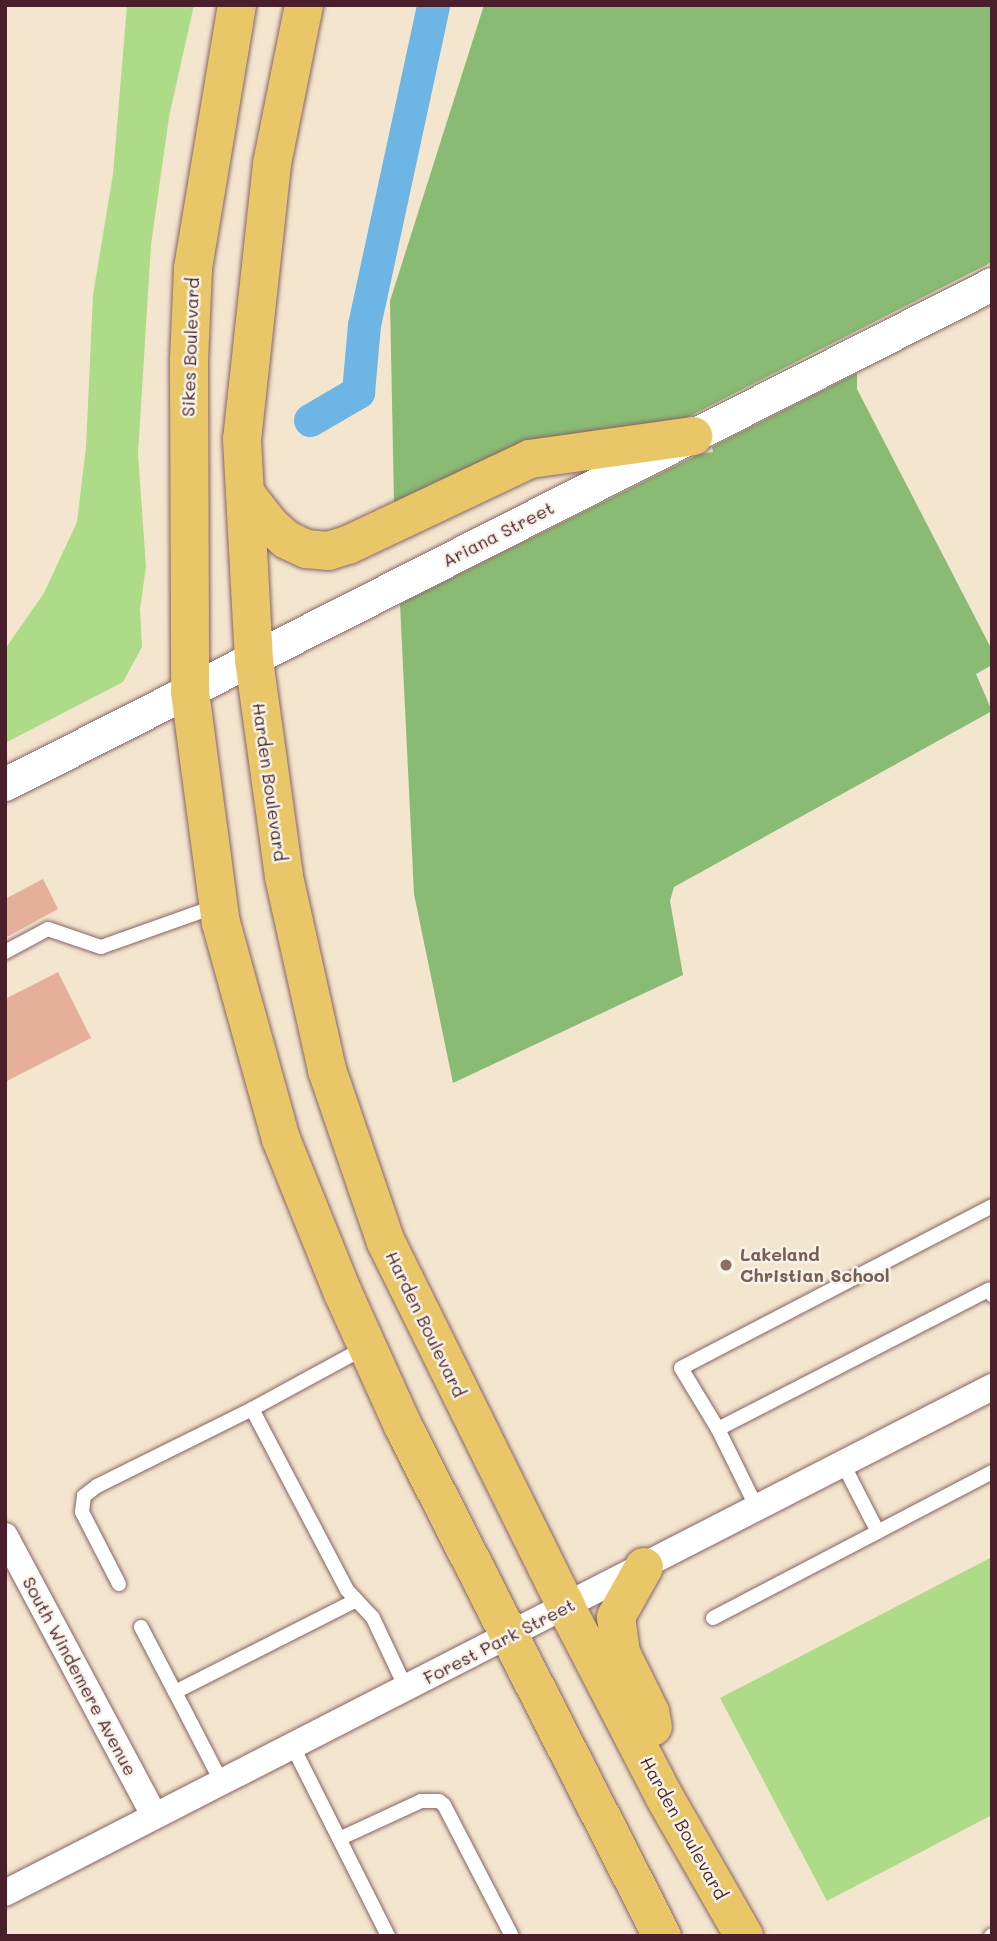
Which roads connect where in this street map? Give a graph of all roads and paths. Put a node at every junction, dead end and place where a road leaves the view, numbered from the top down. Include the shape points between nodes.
1 (237, 5) edge
2 (304, 5) edge
3 (992, 284) edge
4 (693, 436) junction
5 (245, 493) junction
6 (254, 660) junction
7 (190, 692) junction
8 (5, 784) edge
9 (218, 905) junction
10 (5, 952) edge
11 (992, 1206) edge
12 (991, 1291) edge
13 (367, 1346) junction
14 (992, 1387) edge
15 (252, 1409) junction
16 (718, 1429) junction
17 (843, 1464) junction
18 (992, 1472) edge
19 (757, 1508) junction
20 (878, 1532) junction
21 (5, 1536) edge
22 (644, 1567) junction
23 (119, 1584) dead end
24 (356, 1600) junction
25 (566, 1606) junction
26 (713, 1618) dead end
27 (141, 1627) dead end
28 (509, 1636) junction
29 (406, 1688) junction
30 (175, 1692) junction
31 (292, 1745) junction
32 (221, 1781) junction
33 (665, 1798) junction
34 (154, 1815) junction
35 (341, 1838) junction
36 (5, 1894) edge
37 (388, 1936) edge
38 (512, 1936) edge
39 (662, 1936) edge
40 (744, 1936) edge

1 - 7 main road, Sikes Boulevard via 193,269 187,530
2 - 5 main road via 272,164 242,439
3 - 4 street, Ariana Street
4 - 5 main road via 530,459 328,551 306,549 287,540
4 - 6 street, Ariana Street
5 - 6 main road
6 - 7 street, Ariana Street
6 - 25 main road, Harden Boulevard via 284,877 327,1070 386,1242
7 - 8 street, Ariana Street
7 - 9 main road
9 - 10 lane via 101,947 48,929
9 - 13 main road via 281,1139
11 - 16 lane via 681,1368
12 - 16 lane
13 - 15 lane
13 - 28 main road
14 - 17 street, Forest Park Street
15 - 23 lane via 83,1496 82,1512
15 - 24 lane
16 - 19 lane
17 - 19 street, Forest Park Street
17 - 20 lane
18 - 20 lane
19 - 22 street, Forest Park Street
20 - 26 lane
21 - 34 street, South Windemere Avenue
22 - 25 street, Forest Park Street
22 - 33 main road via 616,1617 621,1653 650,1712
24 - 29 lane via 373,1618
24 - 30 lane
25 - 28 street, Forest Park Street
25 - 33 main road, Harden Boulevard
27 - 30 lane
28 - 29 street, Forest Park Street
28 - 39 main road
29 - 31 street, Forest Park Street
30 - 32 lane
31 - 32 street, Forest Park Street
31 - 35 lane
32 - 34 street, Forest Park Street
33 - 40 main road, Harden Boulevard
34 - 36 street, Forest Park Street
35 - 37 lane
35 - 38 lane via 421,1801 439,1801

